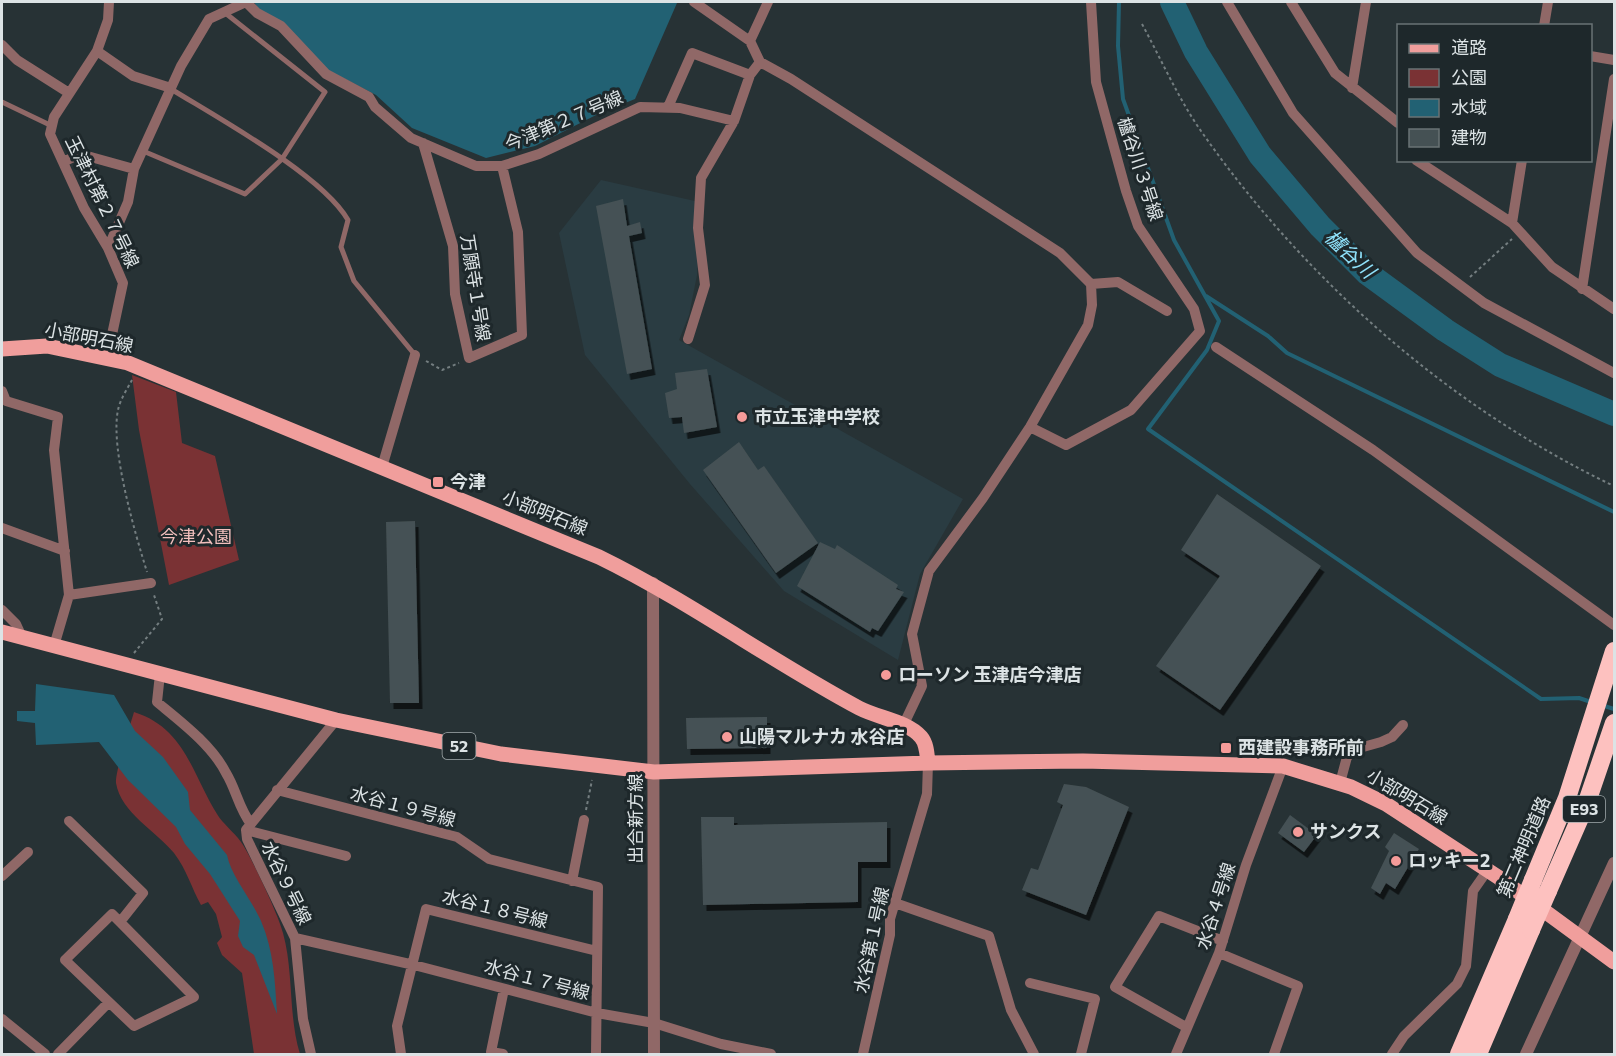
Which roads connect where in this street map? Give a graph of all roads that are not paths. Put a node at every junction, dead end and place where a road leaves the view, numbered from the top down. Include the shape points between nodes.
1 (109, 2) edge
2 (246, 2) edge
3 (694, 2) edge
4 (768, 2) edge
5 (1091, 2) edge
6 (1227, 2) edge
7 (1291, 2) edge
8 (1366, 2) edge
9 (1548, 2) edge
10 (225, 12) junction
11 (1544, 24) edge
12 (750, 41) junction
13 (2, 45) edge
14 (97, 51) junction
15 (1592, 56) edge
16 (1614, 60) edge
17 (760, 62) junction
18 (750, 75) junction
19 (1614, 79) edge
20 (171, 88) junction
21 (1352, 88) junction
22 (69, 93) junction
23 (2, 102) edge
24 (668, 107) junction
25 (734, 121) junction
26 (1397, 122) edge
27 (52, 126) junction
28 (423, 143) junction
29 (143, 151) junction
30 (282, 159) junction
31 (63, 162) junction
32 (1419, 162) edge
33 (1522, 162) edge
34 (502, 166) junction
35 (134, 169) junction
36 (1512, 223) junction
37 (108, 248) junction
38 (1090, 285) junction
39 (1582, 289) junction
40 (1614, 309) edge
41 (1167, 311) dead end
42 (688, 339) dead end
43 (1216, 347) dead end
44 (2, 349) edge
45 (415, 355) joint
46 (106, 358) junction
47 (1614, 373) edge
48 (2, 391) edge
49 (1030, 427) junction
50 (382, 467) junction
51 (2, 528) edge
52 (65, 551) junction
53 (151, 583) road end
54 (653, 583) junction
55 (69, 595) junction
56 (2, 610) edge
57 (1614, 625) edge
58 (2, 632) edge
59 (22, 637) junction
60 (54, 646) junction
61 (1614, 651) edge
62 (160, 674) junction
63 (336, 720) junction
64 (1614, 723) edge
65 (1403, 725) dead end
66 (903, 726) junction
67 (928, 763) junction
68 (1283, 766) junction
69 (654, 772) junction
70 (1340, 783) junction
71 (277, 790) junction
72 (69, 820) dead end
73 (584, 820) road end
74 (249, 827) junction
75 (28, 852) dead end
76 (346, 856) dead end
77 (1614, 863) edge
78 (1487, 871) junction
79 (2, 876) edge
80 (572, 881) junction
81 (895, 903) junction
82 (120, 922) junction
83 (1524, 925) junction
84 (295, 938) junction
85 (1581, 940) junction
86 (1223, 941) junction
87 (597, 951) junction
88 (1219, 953) junction
89 (1614, 962) edge
90 (414, 964) junction
91 (1030, 983) dead end
92 (504, 989) junction
93 (108, 1003) junction
94 (597, 1012) junction
95 (2, 1019) edge
96 (654, 1023) junction
97 (1186, 1027) junction
98 (720, 1049) edge
99 (45, 1054) edge
100 (58, 1054) edge
101 (311, 1054) edge
102 (401, 1054) edge
103 (503, 1054) edge
104 (596, 1054) edge
105 (654, 1054) edge
106 (768, 1054) edge
107 (863, 1054) edge
108 (1034, 1054) edge
109 (1081, 1054) edge
110 (1176, 1054) edge
111 (1274, 1054) edge
112 (1392, 1054) edge
113 (1459, 1054) edge
114 (1478, 1054) edge
115 (1526, 1054) edge

1 - 14 street, 玉津村第２７号線 via 108,20
2 - 10 street
2 - 28 street, 今津第２７号線 via 281,26 326,74 369,97 371,110
3 - 12 street
4 - 12 street
5 - 49 street, 櫨谷川３号線 via 1096,82 1126,191 1138,226 1194,309 1200,331 1131,410 1066,445
6 - 47 street via 1293,113 1417,253 1484,303
7 - 21 street via 1335,73
8 - 21 street
9 - 11 street
10 - 20 street via 209,19
10 - 30 lane via 325,92
12 - 17 street
13 - 22 street via 16,60
14 - 20 street via 133,76
14 - 22 street, 玉津村第２７号線
15 - 16 street
17 - 18 street
17 - 38 street via 1060,253
18 - 24 street via 692,53
18 - 25 street
19 - 39 street
20 - 29 street
20 - 30 lane
21 - 26 street
22 - 27 street, 玉津村第２７号線
23 - 27 lane
24 - 25 street, 今津第２７号線
24 - 34 street, 今津第２７号線 via 640,106 539,154
25 - 42 street via 702,178 698,228 705,285
27 - 31 street, 玉津村第２７号線 via 50,134
28 - 34 street, 今津第２７号線 via 476,166
28 - 34 street, 万願寺１号線 via 453,246 455,294 470,358 522,335 518,232
29 - 30 lane via 245,194
29 - 35 street
30 - 45 lane via 340,207 348,220 341,247 354,281
31 - 35 street via 80,154
31 - 37 street, 玉津村第２７号線
32 - 36 street
33 - 36 street
35 - 37 street via 128,202
36 - 39 street via 1552,267
37 - 46 street, 玉津村第２７号線 via 123,284
38 - 41 street via 1118,282
38 - 49 street via 1088,325
39 - 40 street
43 - 57 street via 1373,450
44 - 46 main road, 小部明石線 via 47,346
45 - 50 street
46 - 50 main road, 小部明石線 via 138,367
48 - 52 street via 6,401 58,417 54,450
49 - 66 street via 929,571 912,633 922,686
50 - 54 main road, 小部明石線
51 - 52 street
52 - 55 street
53 - 55 street
54 - 66 main road, 小部明石線 via 861,709
54 - 69 street, 出合新方線
55 - 60 street
56 - 59 street
58 - 59 main road, 小部明石線 / 52
59 - 60 main road, 小部明石線 / 52
60 - 62 main road, 小部明石線 / 52
61 - 83 highway, 第二神明道路 / E93, bridge via 1567,798 1533,880
62 - 63 main road, 小部明石線 / 52
62 - 74 street via 157,702 226,771
63 - 69 main road, 小部明石線 / 52 via 501,754
63 - 71 street, 水谷９号線
64 - 83 highway, 第二神明道路 / E93, bridge via 1587,802 1548,891
65 - 70 street via 1392,736 1356,749 1347,757
66 - 67 main road, 小部明石線 via 921,736
67 - 68 main road, 小部明石線 / 52 via 1083,761
67 - 69 main road, 小部明石線 / 52
67 - 81 street, 水谷第１号線 via 927,794
68 - 70 main road, 小部明石線 / 52
68 - 86 street, 水谷４号線
69 - 96 street, 出合新方線
70 - 78 main road, 小部明石線 / 52 via 1386,804
71 - 74 street, 水谷９号線
71 - 80 street, 水谷１９号線 via 457,837 489,859
72 - 82 street via 143,893
73 - 80 street
74 - 76 street
74 - 84 street, 水谷９号線 via 247,839
75 - 79 street
77 - 85 street
78 - 85 main road, 小部明石線 / 52
78 - 112 street via 1473,891 1466,966 1457,984 1404,1036
80 - 87 street, 水谷１９号線 via 598,887
81 - 107 street, 水谷第１号線
81 - 108 street via 989,936 1011,1010
82 - 93 street via 112,914 65,960
82 - 93 street via 194,997 134,1026
83 - 113 highway, 第二神明道路 / E93
83 - 114 highway, 第二神明道路 / E93
84 - 90 street, 水谷１７号線
84 - 101 street, 水谷９号線 via 303,1019
85 - 89 main road, 小部明石線 / 52
85 - 115 street
86 - 88 street, 水谷４号線
86 - 97 street via 1159,916 1115,987
87 - 90 street, 水谷１８号線 via 426,909
87 - 94 street, 水谷１９号線
88 - 97 street, 水谷４号線
88 - 111 street via 1298,987
90 - 92 street, 水谷１７号線
90 - 102 street, 水谷１８号線 via 397,1026
91 - 109 street via 1095,999
92 - 94 street, 水谷１７号線
92 - 103 street via 491,1052
93 - 100 street
94 - 96 street, 水谷１７号線
94 - 104 street, 水谷１９号線
95 - 99 street
96 - 98 street, 水谷１７号線
96 - 105 street, 出合新方線
97 - 110 street, 水谷４号線
98 - 106 street, 水谷１７号線

